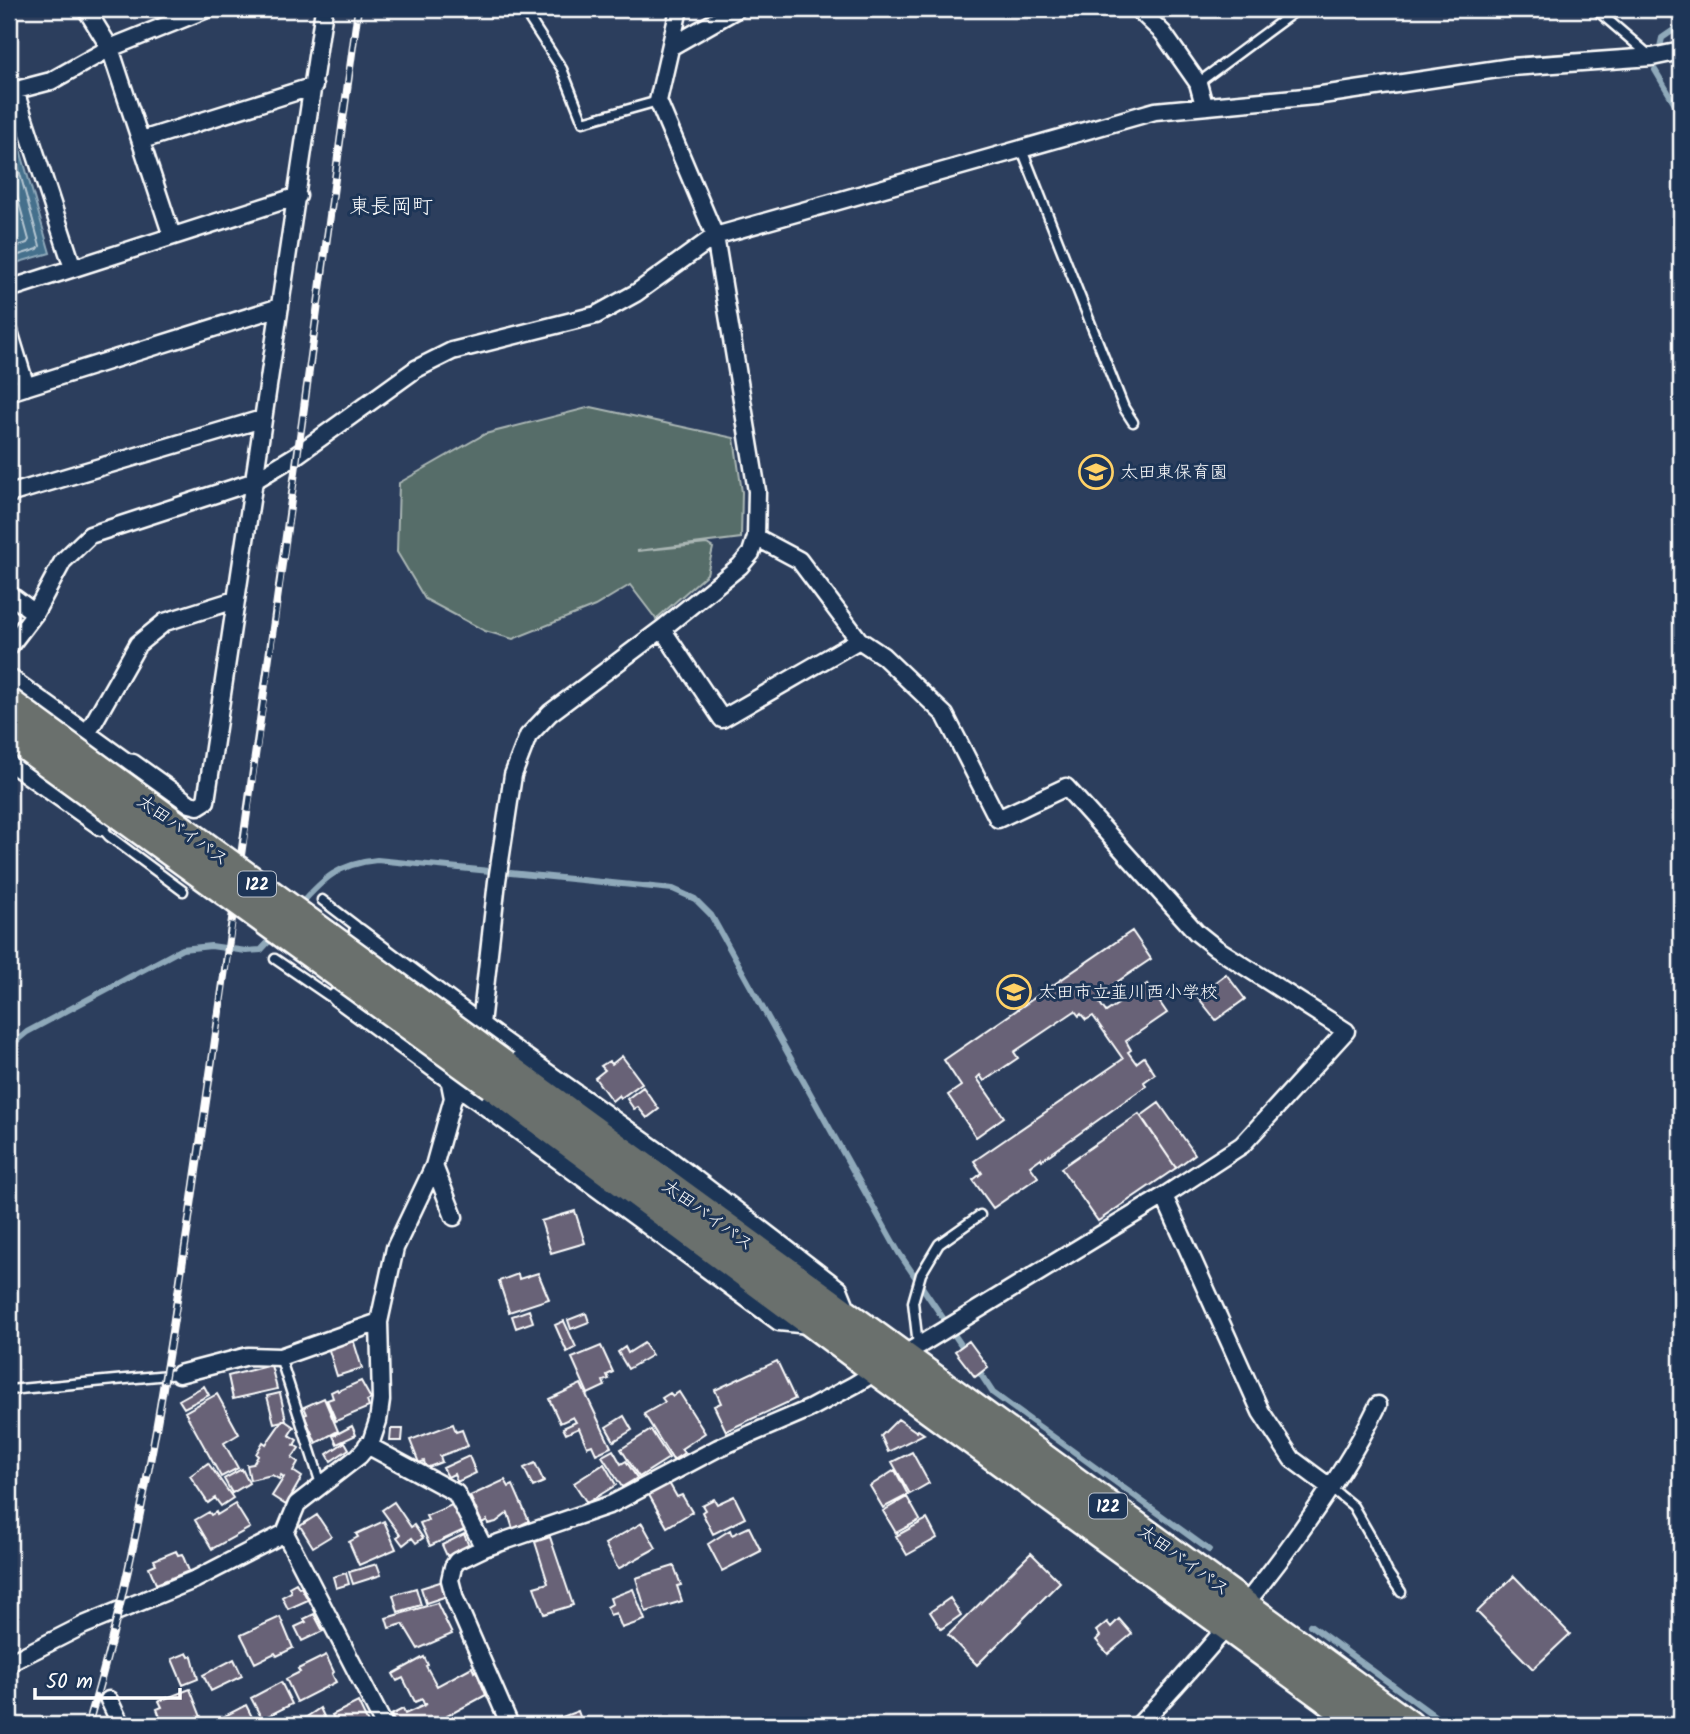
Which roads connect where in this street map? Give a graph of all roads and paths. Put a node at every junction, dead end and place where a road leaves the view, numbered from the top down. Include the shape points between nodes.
1 (86, 9) edge
2 (207, 9) edge
3 (324, 9) edge
4 (523, 9) edge
5 (680, 9) edge
6 (737, 9) edge
7 (1138, 9) edge
8 (1298, 9) edge
9 (1598, 9) edge
10 (671, 46) junction
11 (110, 48) junction
12 (1681, 51) edge
13 (1652, 57) junction
14 (1198, 83) junction
15 (313, 86) junction
16 (12, 92) edge
17 (658, 101) junction
18 (1204, 105) junction
19 (142, 140) junction
20 (1021, 147) junction
21 (298, 196) junction
22 (172, 236) junction
23 (715, 236) junction
24 (73, 268) junction
25 (9, 289) edge
26 (280, 307) junction
27 (9, 331) edge
28 (26, 387) junction
29 (9, 392) edge
30 (262, 419) junction
31 (1133, 422) dead end
32 (252, 482) junction
33 (9, 494) edge
34 (756, 537) junction
35 (9, 594) edge
36 (235, 600) junction
37 (35, 613) junction
38 (662, 629) junction
39 (859, 640) junction
40 (9, 647) edge
41 (9, 677) edge
42 (9, 703) edge
43 (9, 734) edge
44 (87, 734) junction
45 (9, 762) edge
46 (101, 827) joint
47 (183, 891) dead end
48 (322, 900) dead end
49 (358, 932) joint
50 (275, 959) dead end
51 (336, 997) joint
52 (481, 1024) junction
53 (498, 1075) junction
54 (454, 1088) junction
55 (434, 1166) junction
56 (1164, 1196) junction
57 (980, 1215) dead end
58 (454, 1217) dead end
59 (851, 1319) junction
60 (379, 1322) junction
61 (815, 1325) junction
62 (910, 1351) junction
63 (280, 1357) junction
64 (877, 1371) junction
65 (178, 1374) joint
66 (9, 1390) edge
67 (1378, 1405) dead end
68 (367, 1446) junction
69 (321, 1484) junction
70 (1331, 1488) junction
71 (285, 1533) junction
72 (484, 1548) junction
73 (1401, 1592) dead end
74 (1237, 1616) junction
75 (9, 1662) edge
76 (108, 1700) dead end
77 (121, 1725) edge
78 (384, 1725) edge
79 (510, 1725) edge
80 (1139, 1725) edge
81 (1363, 1725) edge
82 (1409, 1725) edge

1 - 11 street
2 - 11 street
3 - 15 street
4 - 17 lane via 562,69 583,122
5 - 10 street
6 - 10 street
7 - 14 street via 1163,33
8 - 14 lane
9 - 13 lane
10 - 17 street
11 - 16 street via 51,82
11 - 19 street
12 - 13 street
13 - 18 street via 1511,67 1315,96
14 - 18 street
15 - 19 street
15 - 21 street
16 - 24 street
17 - 23 street
18 - 20 street via 1154,111
19 - 22 street
20 - 23 street
20 - 31 lane
21 - 22 street
21 - 26 street
22 - 24 street
23 - 32 street via 636,293 596,315 452,351 416,369
23 - 34 street via 757,491
24 - 25 street
26 - 28 street
26 - 30 street
27 - 28 street
28 - 29 street
30 - 32 street
30 - 33 street
32 - 36 street
32 - 37 street via 90,535 63,561
34 - 38 street via 740,566
34 - 39 street via 799,560
35 - 37 street
36 - 44 street via 165,622 138,643
36 - 44 street via 206,801 190,804
37 - 40 street
38 - 39 street via 722,719
38 - 52 street via 550,713 528,736 513,775
39 - 56 street via 883,656 945,715 998,819 1066,787 1196,932 1346,1031 1241,1145
41 - 44 street
42 - 53 highway, 太田バイパス / 122, bridge
43 - 53 highway, 太田バイパス / 122, bridge
45 - 46 street
46 - 47 lane
48 - 49 lane
49 - 52 street
50 - 51 lane
51 - 54 street
52 - 54 street via 493,1041
52 - 59 street via 672,1161 839,1289
53 - 59 highway, 太田バイパス / 122
53 - 61 highway, 太田バイパス / 122
54 - 55 street
54 - 61 street via 779,1322
55 - 58 street
55 - 60 street via 395,1248
56 - 62 street
56 - 70 street via 1261,1412 1292,1459
57 - 62 lane via 939,1244 921,1274 913,1302
59 - 62 highway, 太田バイパス / 122
60 - 63 street
60 - 68 street via 381,1400
61 - 64 highway, 太田バイパス / 122
62 - 64 street
62 - 74 highway, 太田バイパス / 122
63 - 65 street via 248,1356
63 - 69 lane
64 - 72 street via 612,1504
64 - 74 highway, 太田バイパス / 122
65 - 66 lane
67 - 70 street
68 - 69 street
68 - 72 street via 456,1493
69 - 71 street via 297,1504
70 - 73 lane via 1353,1506
70 - 74 street
71 - 75 street via 196,1579
71 - 78 street
72 - 79 street via 457,1561 450,1580
74 - 80 street
74 - 81 highway, 太田バイパス / 122
74 - 82 highway, 太田バイパス / 122
76 - 77 street

